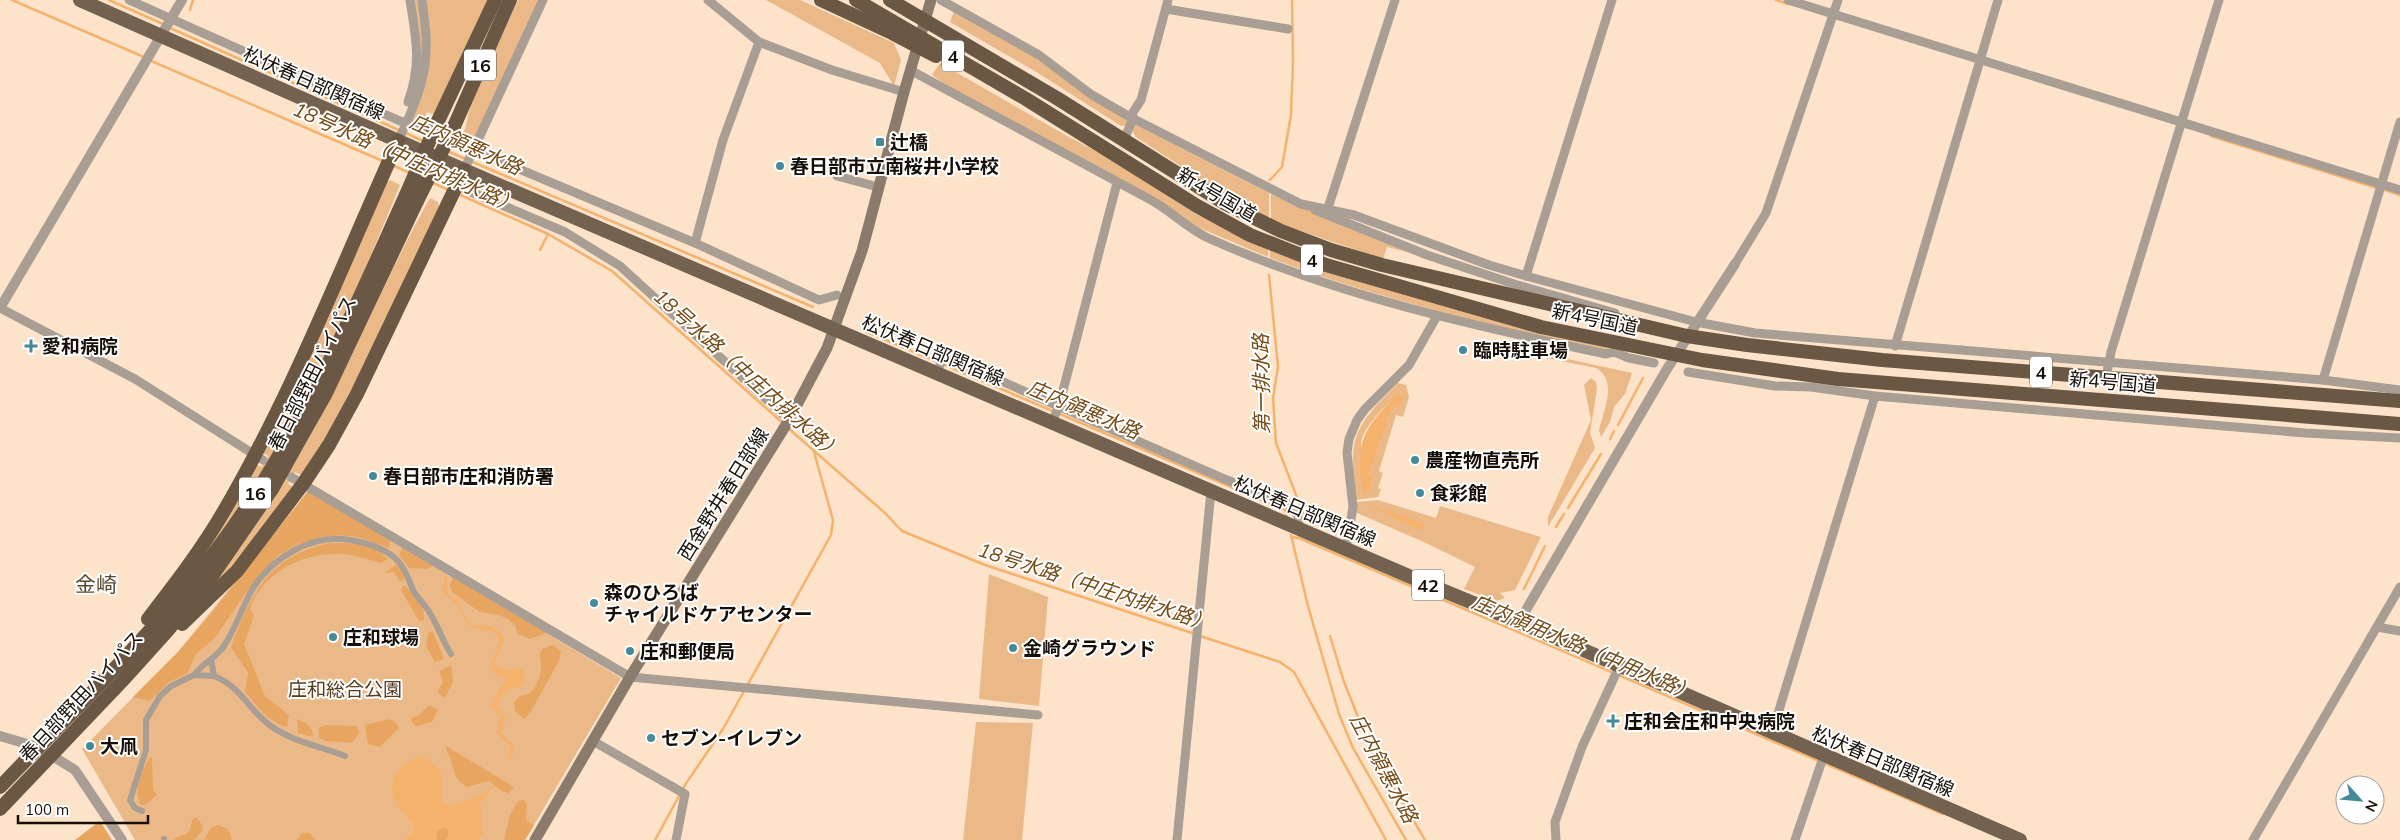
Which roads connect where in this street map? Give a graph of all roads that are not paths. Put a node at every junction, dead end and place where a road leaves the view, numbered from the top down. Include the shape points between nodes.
1 (80, 0) edge
2 (129, 0) edge
3 (182, 0) edge
4 (410, 0) edge
5 (422, 0) edge
6 (495, 0) edge
7 (510, 0) edge
8 (543, 0) edge
9 (708, 0) edge
10 (820, 0) edge
11 (856, 0) edge
12 (890, 0) edge
13 (904, 0) edge
14 (931, 0) edge
15 (941, 0) edge
16 (1395, 0) edge
17 (1612, 0) edge
18 (1788, 0) edge
19 (1838, 0) edge
20 (1998, 0) edge
21 (2219, 0) edge
22 (1167, 5) edge
23 (1834, 14) junction
24 (925, 20) junction
25 (166, 27) junction
26 (1288, 30) dead end
27 (919, 41) junction
28 (759, 42) junction
29 (1979, 59) junction
30 (910, 70) junction
31 (904, 92) junction
32 (1131, 118) junction
33 (2181, 122) junction
34 (2400, 122) edge
35 (404, 123) junction
36 (399, 139) junction
37 (1124, 140) junction
38 (471, 153) junction
39 (465, 168) junction
40 (837, 176) dead end
41 (1117, 183) junction
42 (2381, 184) junction
43 (878, 187) junction
44 (2400, 190) edge
45 (455, 191) junction
46 (412, 198) junction
47 (1302, 204) junction
48 (1328, 208) junction
49 (695, 243) junction
50 (1735, 264) joint
51 (1526, 276) junction
52 (837, 295) dead end
53 (0, 308) edge
54 (1438, 316) junction
55 (1696, 322) junction
56 (1644, 326) junction
57 (835, 328) junction
58 (1755, 333) junction
59 (1687, 336) junction
60 (1747, 344) junction
61 (1896, 346) junction
62 (1619, 348) junction
63 (1675, 355) junction
64 (1654, 363) dead end
65 (2106, 371) junction
66 (1688, 372) dead end
67 (2323, 380) junction
68 (1812, 382) junction
69 (1875, 396) junction
70 (2398, 396) edge
71 (1056, 414) junction
72 (789, 420) junction
73 (2397, 431) edge
74 (259, 457) junction
75 (297, 481) junction
76 (1211, 491) junction
77 (1297, 528) junction
78 (1346, 549) junction
79 (2400, 587) edge
80 (1519, 622) junction
81 (2377, 627) junction
82 (168, 630) junction
83 (2400, 632) edge
84 (451, 654) dead end
85 (211, 659) junction
86 (1619, 667) junction
87 (194, 675) junction
88 (214, 676) junction
89 (630, 678) junction
90 (80, 703) junction
91 (1038, 715) dead end
92 (1772, 733) junction
93 (0, 736) edge
94 (593, 741) junction
95 (38, 747) junction
96 (53, 755) junction
97 (345, 756) dead end
98 (1824, 756) junction
99 (0, 786) edge
100 (0, 809) edge
101 (142, 811) dead end
102 (122, 840) edge
103 (535, 840) edge
104 (676, 840) edge
105 (1177, 840) edge
106 (1556, 840) edge
107 (1795, 840) edge
108 (2020, 840) edge
109 (2252, 840) edge

1 - 25 main road, 松伏春日部関宿線 / 42
2 - 25 street
3 - 25 street
4 - 35 street via 417,39 416,66
5 - 35 street via 425,64
6 - 46 highway, 春日部野田バイパス / 16, bridge via 438,122
7 - 46 highway, 春日部野田バイパス / 16, bridge via 452,131
8 - 38 street
9 - 28 street
10 - 27 highway
11 - 27 highway, 4
12 - 24 highway, 新4号国道 / 4
13 - 24 highway, 4
14 - 24 main road, 西金野井春日部線
15 - 32 street via 1039,55 1092,95
16 - 48 street
17 - 51 street
18 - 23 street
19 - 23 street
20 - 29 street
21 - 33 street
22 - 26 street
22 - 32 street via 1142,100
23 - 29 street
23 - 50 street via 1766,213
24 - 27 main road, 西金野井春日部線
24 - 37 highway, 新4号国道 / 4
25 - 35 street
25 - 36 main road, 松伏春日部関宿線 / 42
25 - 53 street
27 - 30 main road, 西金野井春日部線
27 - 62 highway, 新4号国道 / 4 via 1073,135 1110,150 1225,223 1303,258
28 - 31 street via 832,70
28 - 49 street via 723,140
29 - 33 street
29 - 61 street
30 - 31 main road, 西金野井春日部線
30 - 41 street
31 - 43 main road, 西金野井春日部線
32 - 37 street
32 - 47 street
33 - 42 street
33 - 65 street
34 - 42 street
35 - 36 street
35 - 38 street
36 - 39 main road, 松伏春日部関宿線 / 42
36 - 74 highway, 16
37 - 56 highway, 新4号国道 / 4 via 1226,204 1281,231 1331,250 1430,278
38 - 39 street
38 - 49 street
39 - 45 highway, 16
39 - 57 main road, 松伏春日部関宿線 / 42
40 - 43 street
41 - 54 street via 1153,201 1206,237 1329,285
41 - 71 street
42 - 44 street
42 - 67 street
43 - 57 main road, 西金野井春日部線 via 862,252
45 - 72 street via 565,232 620,266
45 - 75 highway, 16 via 357,394
46 - 82 highway, 春日部野田バイパス / 16 via 326,393 272,488 212,576
46 - 90 highway, 春日部野田バイパス / 16 via 330,364 261,484 201,570 137,645
47 - 48 street
47 - 56 street via 1427,255 1602,309
48 - 51 street
49 - 52 street via 819,300
50 - 55 street
51 - 55 street
53 - 74 street via 135,379
54 - 62 street via 1596,352
54 - 78 street via 1427,344 1365,409 1349,439 1347,453 1353,507
55 - 58 street
55 - 59 street
56 - 59 highway, 新4号国道 / 4
57 - 71 main road, 松伏春日部関宿線 / 42
57 - 72 main road, 西金野井春日部線
58 - 60 street
58 - 61 street
59 - 60 highway, 新4号国道 / 4
59 - 63 street
60 - 65 highway, 新4号国道 / 4 via 1844,357
61 - 65 street
62 - 63 highway, 新4号国道 / 4
62 - 64 street via 1629,358
63 - 68 highway, 新4号国道 / 4
63 - 80 street
65 - 67 street
65 - 70 highway, 新4号国道 / 4
66 - 68 street via 1775,386
67 - 70 street
68 - 69 street
68 - 73 highway, 新4号国道 / 4
69 - 73 street via 2305,433
69 - 92 street
71 - 76 main road, 松伏春日部関宿線 / 42
71 - 77 street via 1284,501 1296,512
72 - 89 main road, 西金野井春日部線
74 - 90 highway, 16 via 190,564 145,624 89,687
75 - 82 highway, 16 via 237,571 182,624
75 - 89 street
76 - 77 main road, 松伏春日部関宿線 / 42
76 - 105 street
77 - 78 main road, 松伏春日部関宿線 / 42
78 - 80 main road, 松伏春日部関宿線 / 42
79 - 81 street
80 - 86 main road, 松伏春日部関宿線 / 42
81 - 83 street
81 - 109 street
82 - 96 highway, 春日部野田バイパス / 16
84 - 85 street via 398,560 375,545 343,538 305,546 284,556 267,570 254,587 226,642
85 - 87 street
85 - 88 street
86 - 92 main road, 松伏春日部関宿線 / 42
86 - 106 street via 1582,747 1555,822
87 - 88 street
87 - 101 street via 171,686 160,696 146,720 146,750 130,800 135,808
88 - 97 street via 236,687 272,727
89 - 91 street
89 - 94 main road, 西金野井春日部線
90 - 95 highway, 春日部野田バイパス / 16
92 - 98 main road, 松伏春日部関宿線 / 42
93 - 95 street
94 - 103 main road, 西金野井春日部線
94 - 104 street via 684,794
95 - 96 street
95 - 99 highway, 春日部野田バイパス / 16
96 - 100 highway, 春日部野田バイパス / 16
96 - 102 street via 80,776
98 - 107 street
98 - 108 main road, 松伏春日部関宿線 / 42

